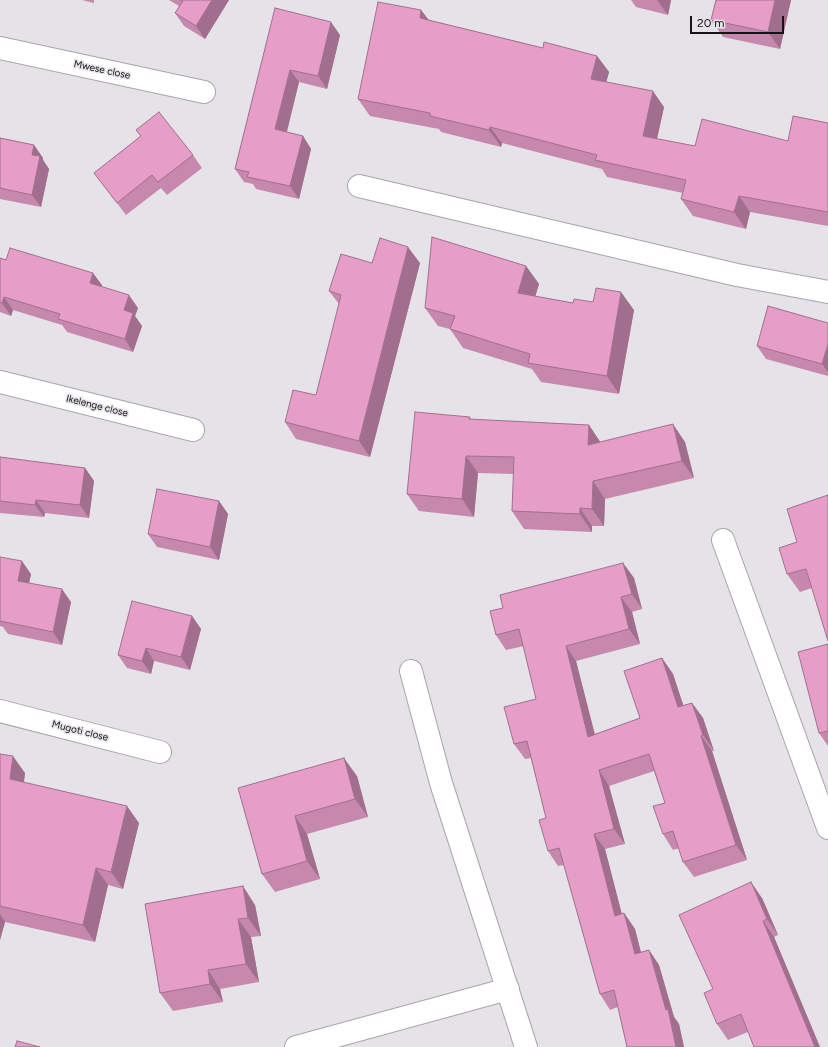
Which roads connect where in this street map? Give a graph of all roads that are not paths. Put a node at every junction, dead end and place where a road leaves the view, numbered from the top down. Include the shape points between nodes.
1 (0, 48) edge
2 (204, 92) dead end
3 (359, 186) dead end
4 (828, 292) edge
5 (0, 382) edge
6 (193, 430) dead end
7 (724, 540) dead end
8 (411, 670) dead end
9 (0, 711) edge
10 (160, 752) dead end
11 (828, 828) edge
12 (508, 989) junction
13 (296, 1047) edge
14 (526, 1047) edge

1 - 2 street, Mwese close
3 - 4 street via 737,275
5 - 6 street, Ikelenge close
7 - 11 street
8 - 12 street via 441,783
9 - 10 street, Mugoti close
12 - 13 street
12 - 14 street

